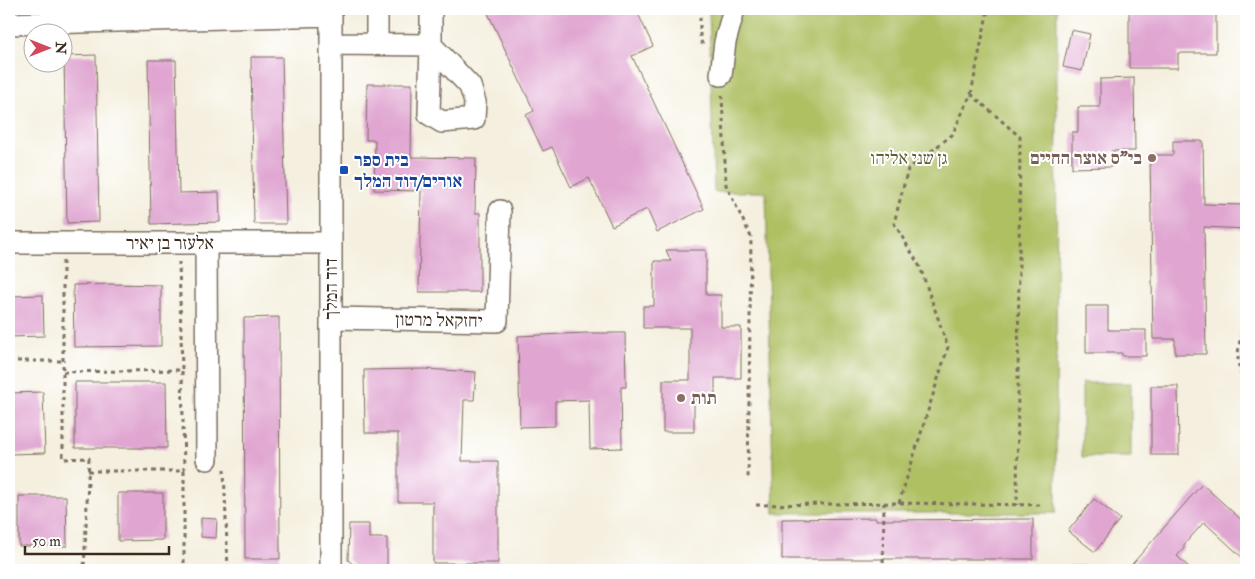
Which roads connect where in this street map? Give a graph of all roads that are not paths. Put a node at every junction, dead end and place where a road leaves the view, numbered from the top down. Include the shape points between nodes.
1 (377, 9) edge
2 (734, 9) edge
3 (431, 11) dead end
4 (331, 12) edge
5 (9, 24) edge
6 (331, 44) junction
7 (377, 44) junction
8 (721, 75) road end
9 (500, 211) dead end
10 (9, 243) edge
11 (206, 243) junction
12 (331, 243) junction
13 (331, 318) junction
14 (208, 459) road end
15 (331, 570) edge

1 - 7 street
2 - 8 street
3 - 7 street via 431,45
4 - 5 street
4 - 6 street, דוד המלך
6 - 7 street
6 - 12 street, דוד המלך
9 - 13 street, יחזקאל מרטון via 497,321
10 - 11 street, אלעזר בן יאיר
11 - 12 street, אלעזר בן יאיר
11 - 14 street
12 - 13 street, דוד המלך
13 - 15 street, דוד המלך

